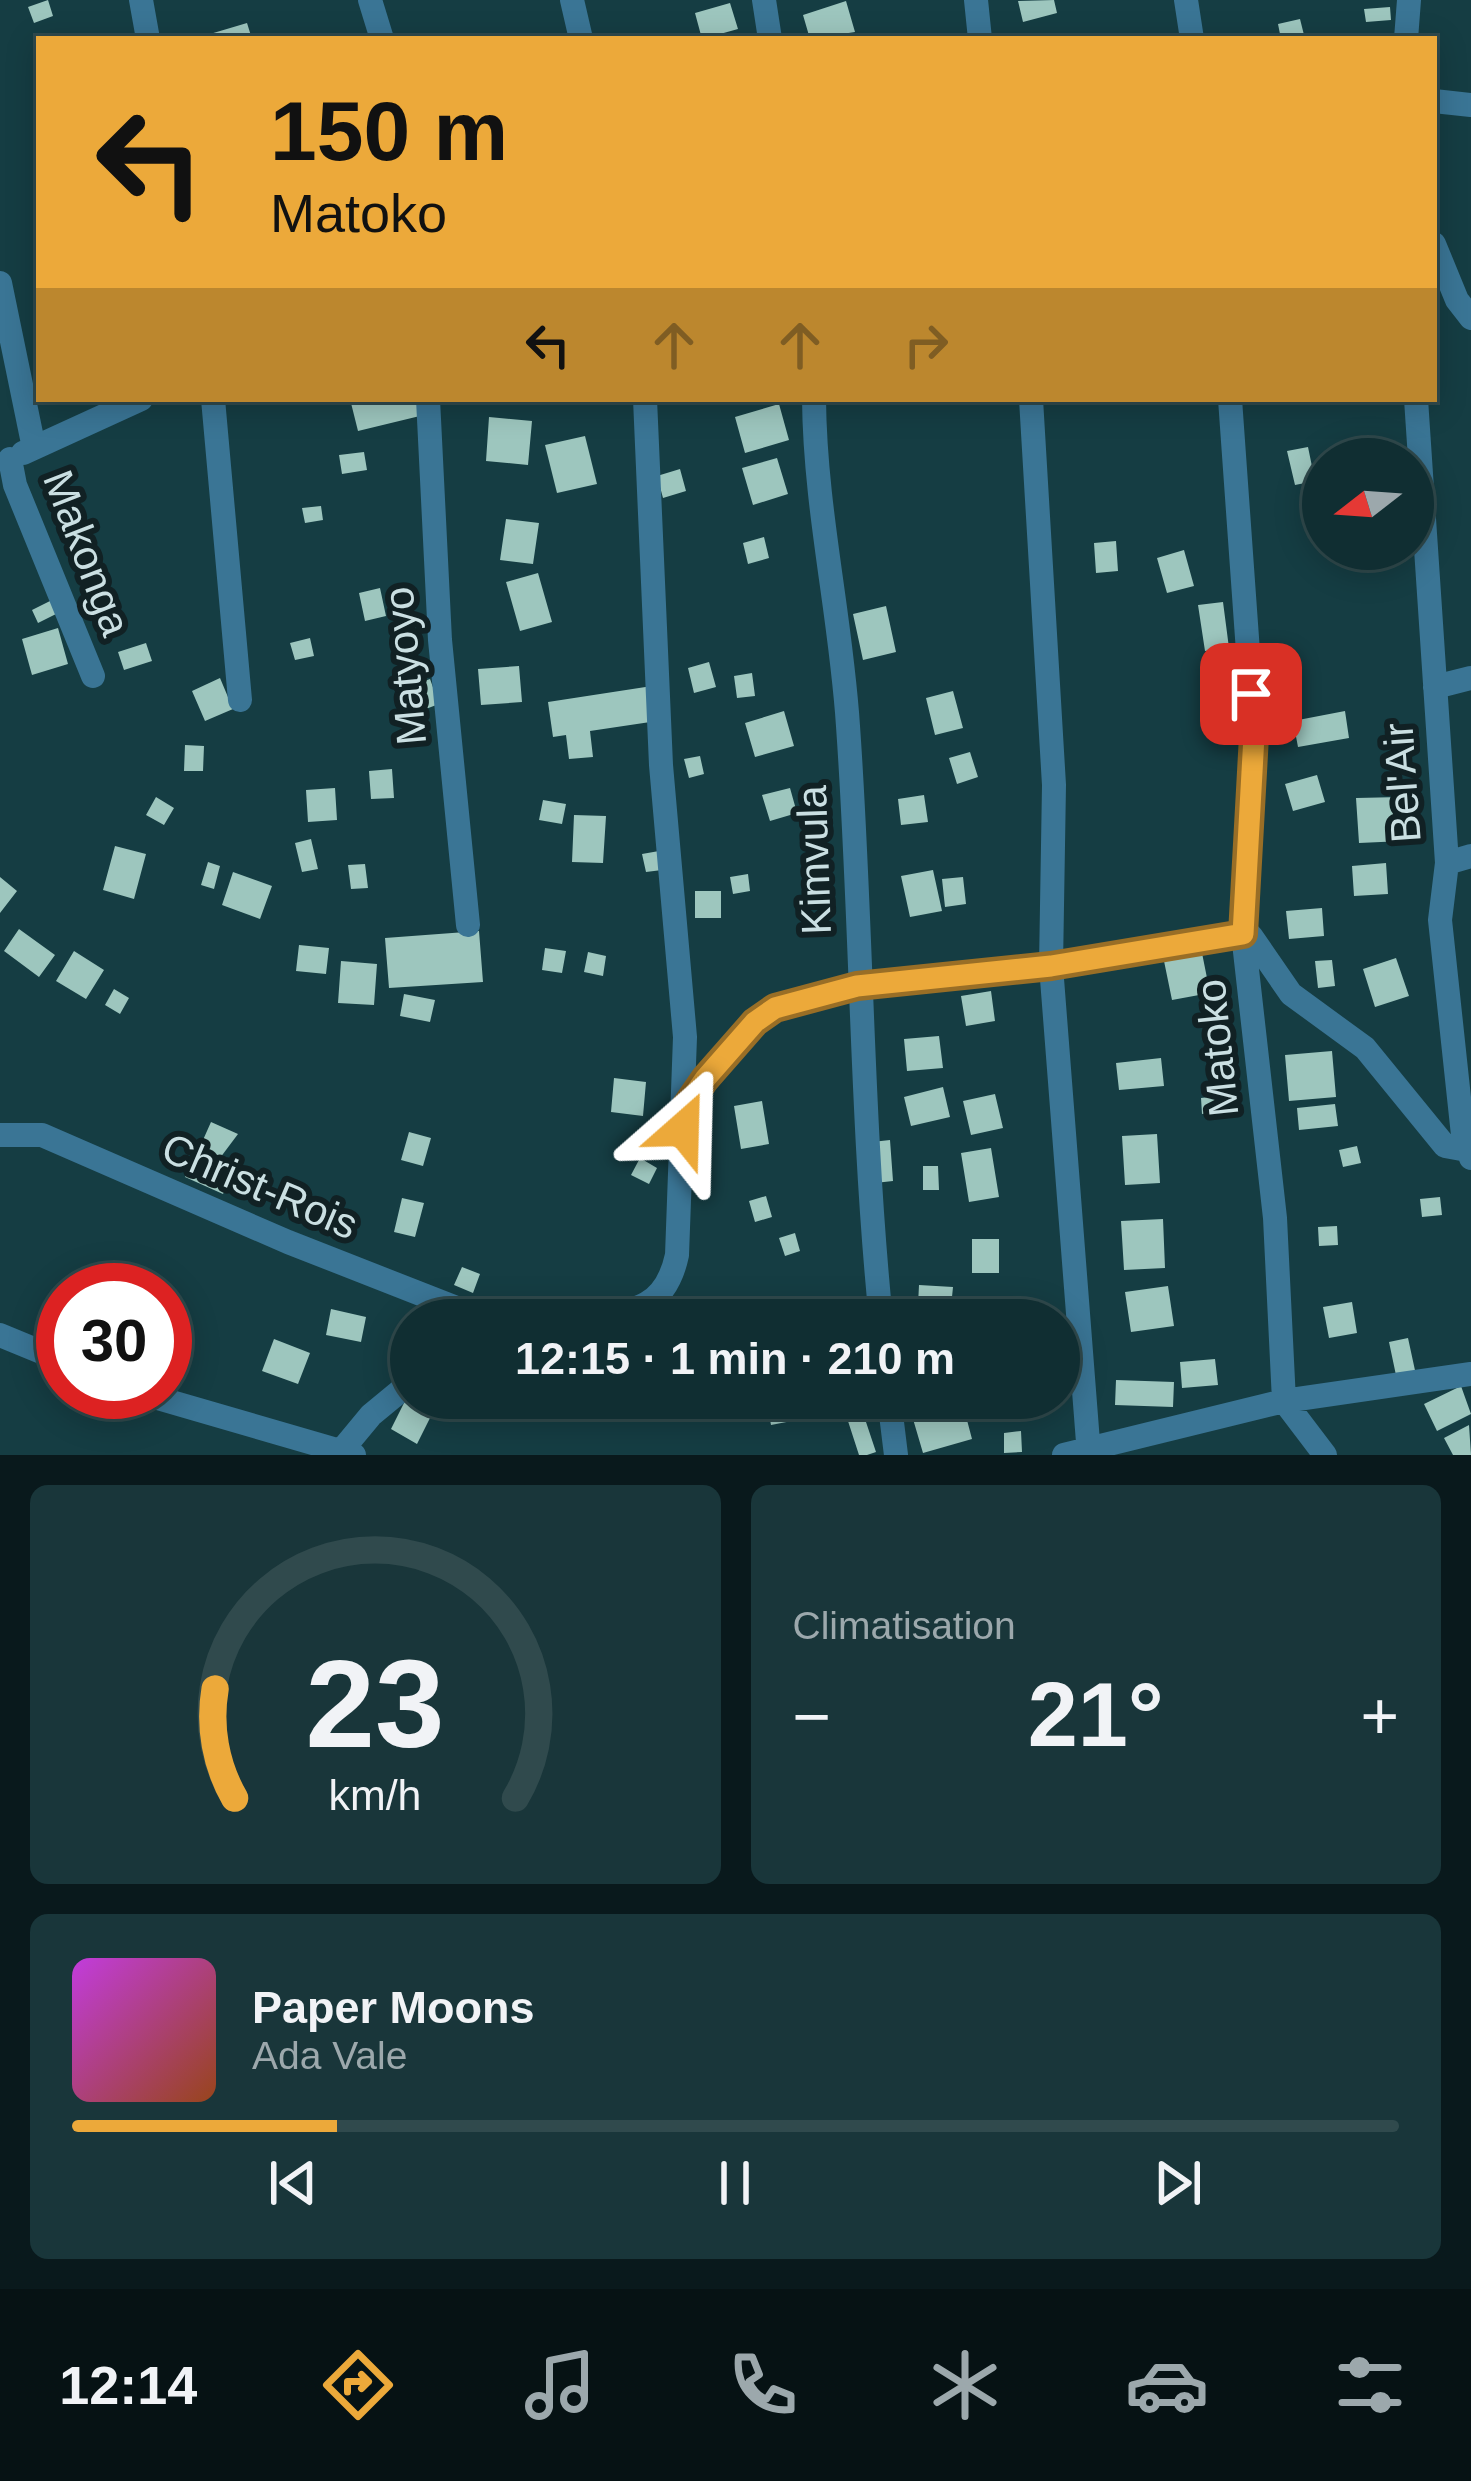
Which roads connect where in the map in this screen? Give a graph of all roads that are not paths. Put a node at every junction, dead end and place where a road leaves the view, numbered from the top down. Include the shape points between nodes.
1 (141, 0) edge
2 (370, 0) edge
3 (572, 0) edge
4 (764, 0) edge
5 (976, 0) edge
6 (1186, 0) edge
7 (1409, 0) edge
8 (147, 36) edge
9 (381, 36) edge
10 (580, 36) edge
11 (770, 36) edge
12 (980, 36) edge
13 (1192, 36) edge
14 (1406, 36) edge
15 (1437, 101) edge
16 (1471, 106) edge
17 (1437, 252) edge
18 (0, 283) edge
19 (1471, 318) edge
20 (134, 402) edge
21 (213, 402) edge
22 (428, 402) edge
23 (645, 402) edge
24 (814, 402) edge
25 (1031, 402) edge
26 (1230, 402) edge
27 (1416, 402) edge
28 (34, 448) junction
29 (5, 458) edge
30 (93, 676) dead end
31 (1471, 678) edge
32 (1435, 687) junction
33 (240, 700) dead end
34 (1459, 860) edge
35 (468, 925) dead end
36 (1243, 934) junction
37 (1051, 966) junction
38 (857, 986) junction
39 (1465, 1092) edge
40 (685, 1108) junction
41 (0, 1135) edge
42 (1469, 1154) edge
43 (434, 1299) edge
44 (651, 1299) edge
45 (879, 1299) edge
46 (0, 1335) edge
47 (36, 1350) edge
48 (1471, 1374) edge
49 (390, 1398) edge
50 (1284, 1401) junction
51 (192, 1408) edge
52 (892, 1419) edge
53 (1080, 1452) edge
54 (348, 1453) edge
55 (896, 1455) edge
56 (1325, 1455) edge

1 - 8 street
2 - 9 street
3 - 10 street
4 - 11 street
5 - 12 street
6 - 13 street
7 - 14 street
15 - 16 street
17 - 19 street
18 - 28 street, Makonga
20 - 28 street
21 - 33 street
22 - 35 street, Matyoyo via 440,640
23 - 40 street
24 - 38 street, Kimvula via 818,500 848,724
25 - 37 street via 1054,785
26 - 36 street, Matoko via 1254,736
27 - 32 street, Bel'Air
28 - 29 street
29 - 30 street, Makonga
31 - 32 street
32 - 34 street, Bel'Air
34 - 39 street, Bel'Air via 1440,920
36 - 37 street
36 - 42 street via 1291,994 1379,1061 1445,1146
36 - 50 street, Matoko via 1275,1218
37 - 38 street
37 - 53 street
38 - 40 street via 764,1013
38 - 45 street, Kimvula
39 - 42 street, Bel'Air
40 - 44 street via 672,1281
41 - 43 street, Christ-Rois via 41,1135
46 - 47 street
48 - 50 street
49 - 54 street via 370,1414
50 - 53 street
50 - 56 street
51 - 54 street
52 - 55 street

